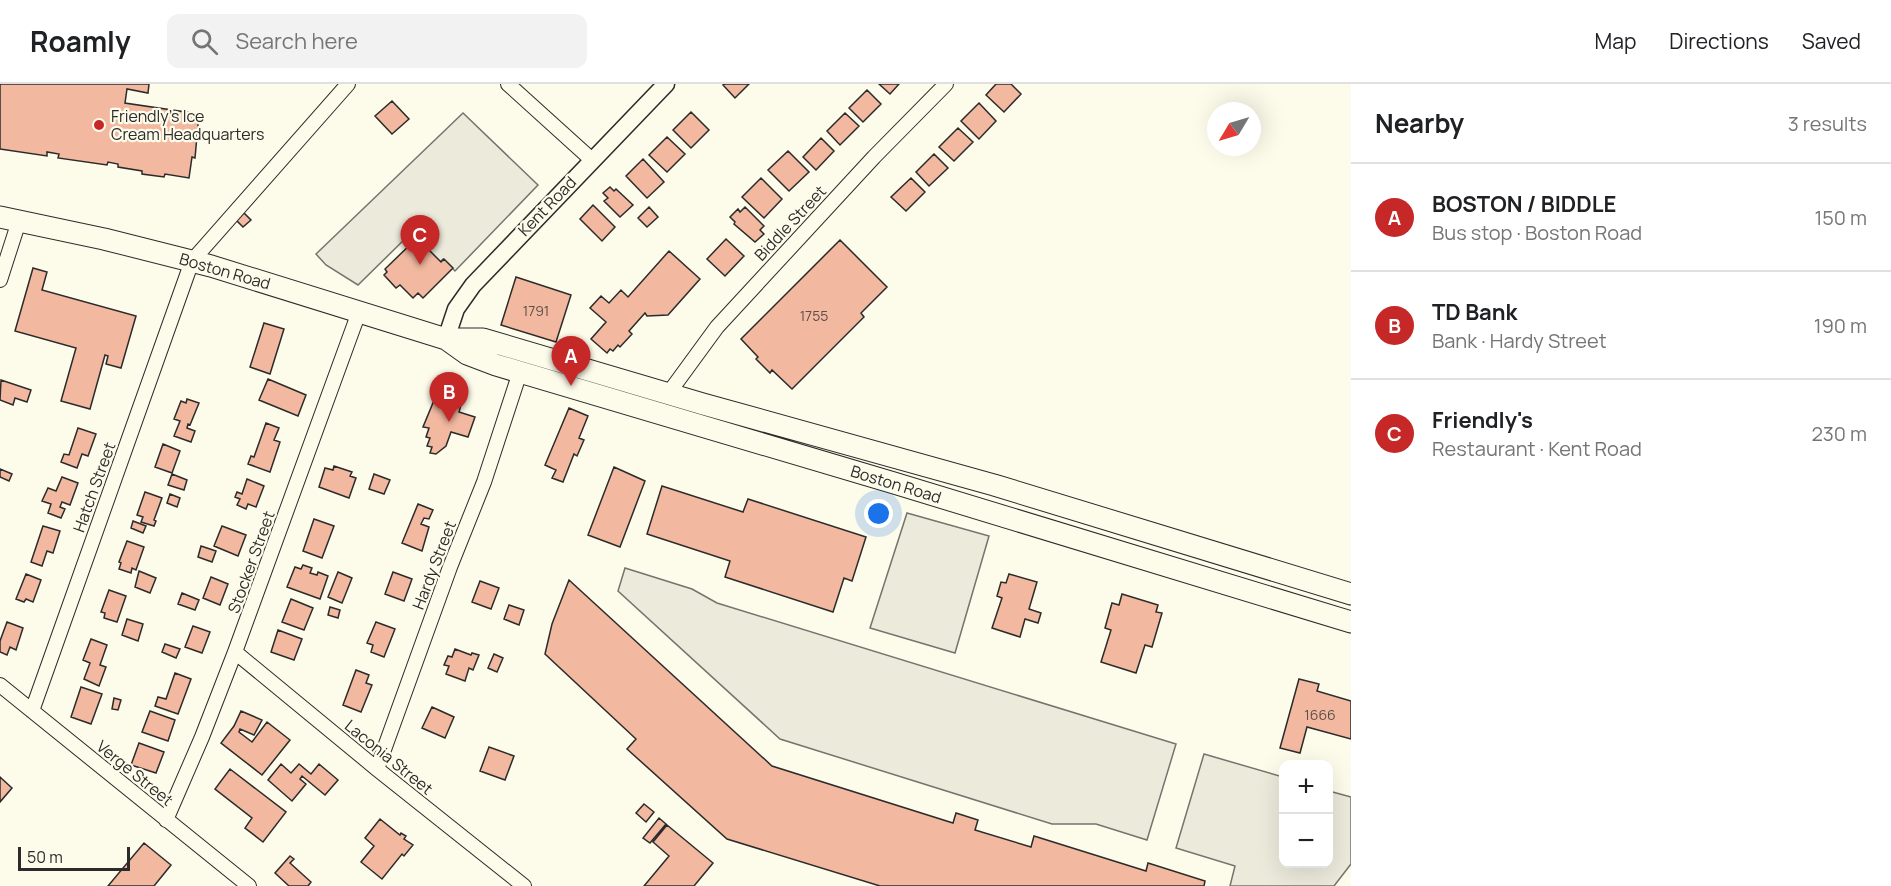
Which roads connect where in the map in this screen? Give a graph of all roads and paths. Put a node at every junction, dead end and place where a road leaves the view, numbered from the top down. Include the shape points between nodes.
1 (348, 84) edge
2 (508, 84) edge
3 (666, 84) edge
4 (946, 84) edge
5 (592, 160) junction
6 (10, 219) edge
7 (190, 267) junction
8 (0, 280) edge
9 (359, 312) junction
10 (446, 339) junction
11 (520, 372) junction
12 (668, 394) junction
13 (1351, 594) edge
14 (1351, 622) edge
15 (235, 652) junction
16 (0, 685) edge
17 (32, 711) junction
18 (377, 769) junction
19 (166, 820) junction
20 (249, 886) edge
21 (524, 886) edge

1 - 7 street
2 - 5 street
3 - 5 street, Kent Road
4 - 12 street, Biddle Street via 717,327
5 - 10 street, Kent Road via 472,285 456,309
6 - 7 main road, Boston Road via 104,239
6 - 8 street
7 - 9 main road, Boston Road
7 - 17 street, Hatch Street
9 - 10 main road, Boston Road
9 - 15 street, Stocker Street
10 - 11 main road, Boston Road via 476,359
10 - 12 main road, Boston Road via 483,339
11 - 14 main road, Boston Road
11 - 18 street, Hardy Street via 484,482
12 - 13 main road, Boston Road via 994,485
15 - 18 street, Laconia Street
15 - 19 street, Stocker Street
16 - 17 street, Verge Street
17 - 19 street, Verge Street
18 - 21 street, Laconia Street
19 - 20 street, Verge Street

